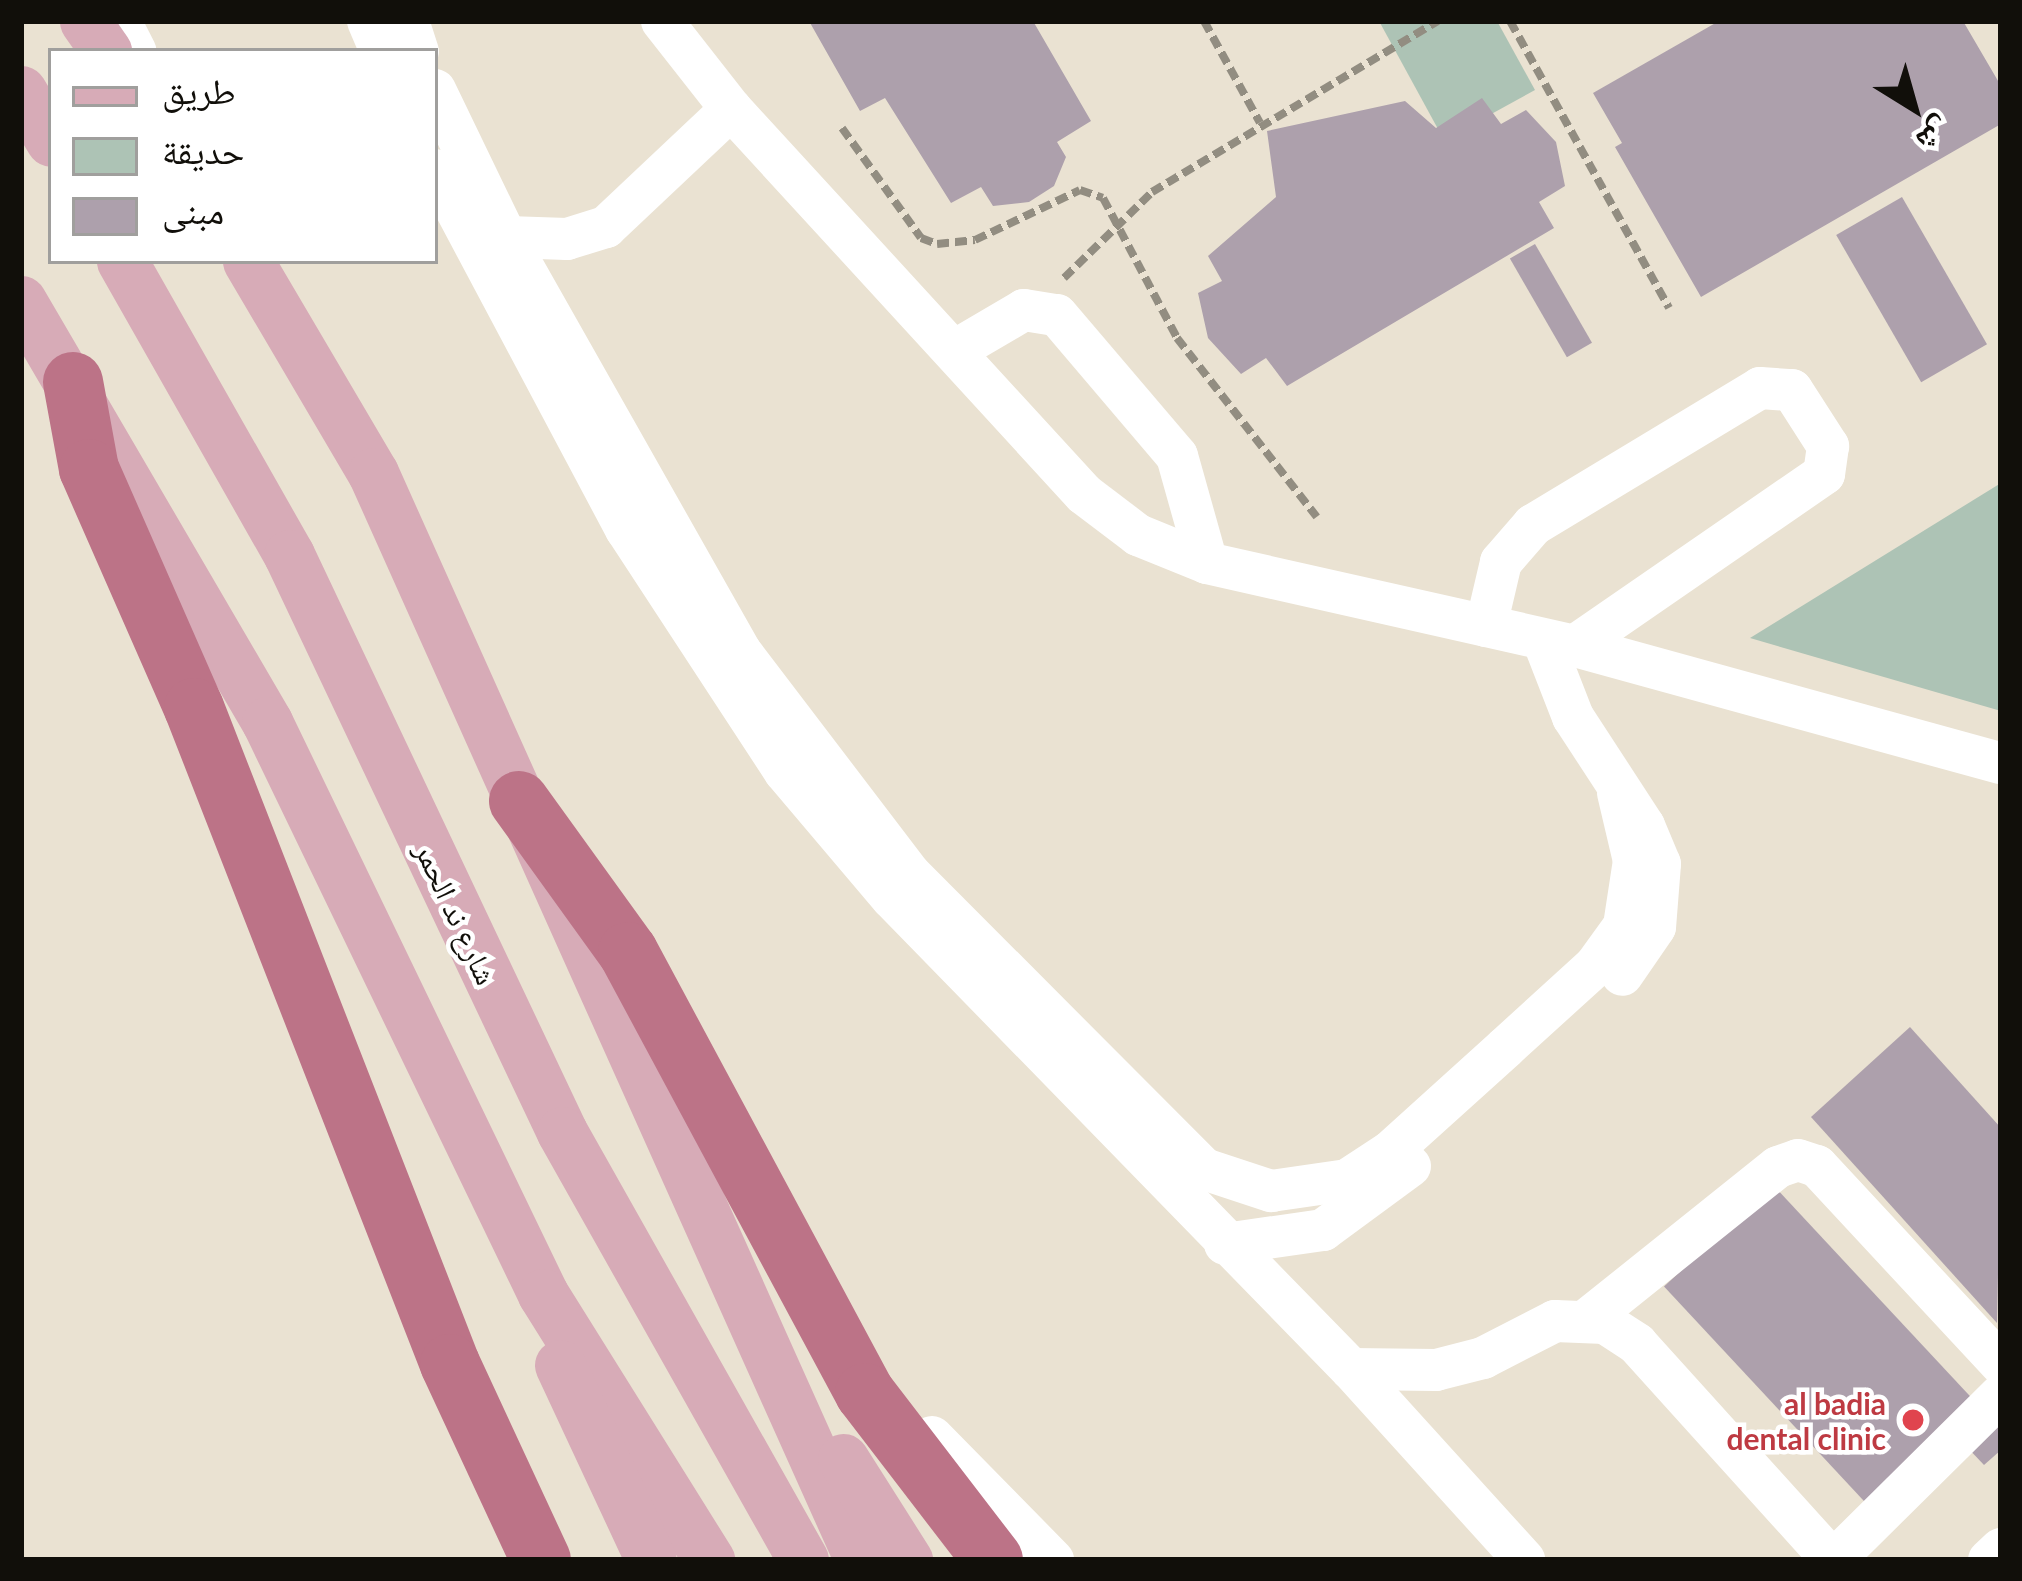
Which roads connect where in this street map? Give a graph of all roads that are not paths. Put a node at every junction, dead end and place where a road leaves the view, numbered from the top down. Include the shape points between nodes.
1 (85, 21) edge
2 (120, 21) edge
3 (662, 21) edge
4 (104, 48) edge
5 (134, 48) edge
6 (21, 92) edge
7 (438, 96) edge
8 (731, 109) junction
9 (48, 136) edge
10 (438, 176) edge
11 (506, 237) junction
12 (124, 264) edge
13 (250, 264) edge
14 (21, 301) edge
15 (954, 351) junction
16 (73, 382) junction
17 (1207, 563) junction
18 (1486, 626) junction
19 (1559, 643) junction
20 (2001, 763) edge
21 (519, 801) junction
22 (1512, 1057) junction
23 (1225, 1244) junction
24 (728, 1277) junction
25 (809, 1282) junction
26 (543, 1294) junction
27 (1588, 1318) junction
28 (2001, 1364) edge
29 (1351, 1369) junction
30 (2001, 1395) edge
31 (2001, 1549) edge
32 (542, 1560) edge
33 (651, 1560) edge
34 (709, 1560) edge
35 (803, 1560) edge
36 (860, 1560) edge
37 (907, 1560) edge
38 (992, 1560) edge
39 (1053, 1560) edge
40 (1524, 1560) edge
41 (1833, 1560) edge
42 (1989, 1560) edge

1 - 4 main road
2 - 5 street
3 - 8 street
6 - 9 main road
7 - 11 street
8 - 11 street via 606,227 567,238
8 - 15 street
10 - 23 street via 626,530 785,772 892,898
11 - 22 street via 689,573 794,727 910,874 1185,1155 1248,1187 1297,1192 1335,1184 1390,1152
12 - 35 main road, شارع ند الحمر via 290,555 562,1132
13 - 21 main road via 373,473
14 - 16 main road
15 - 17 street via 1110,515
15 - 17 street via 1041,308 1058,315 1177,456
16 - 26 main road via 267,722
16 - 32 highway via 89,469 194,708 450,1364
17 - 18 street
18 - 19 street
18 - 19 street via 1501,562 1532,525 1760,388 1792,390 1828,446 1824,474
19 - 20 street
19 - 22 street via 1573,717 1618,794 1634,861 1624,926
21 - 24 main road
21 - 25 highway via 628,952
22 - 23 street via 1349,1216 1295,1238
23 - 29 street
24 - 36 main road
24 - 37 main road
25 - 38 highway via 905,1455
25 - 39 street via 959,1470
26 - 33 main road via 571,1396
26 - 34 main road
27 - 28 street via 1778,1167 1798,1160 1817,1166
27 - 29 street via 1555,1321 1460,1366
27 - 41 street via 1637,1344
29 - 40 street
30 - 41 street
31 - 42 street

